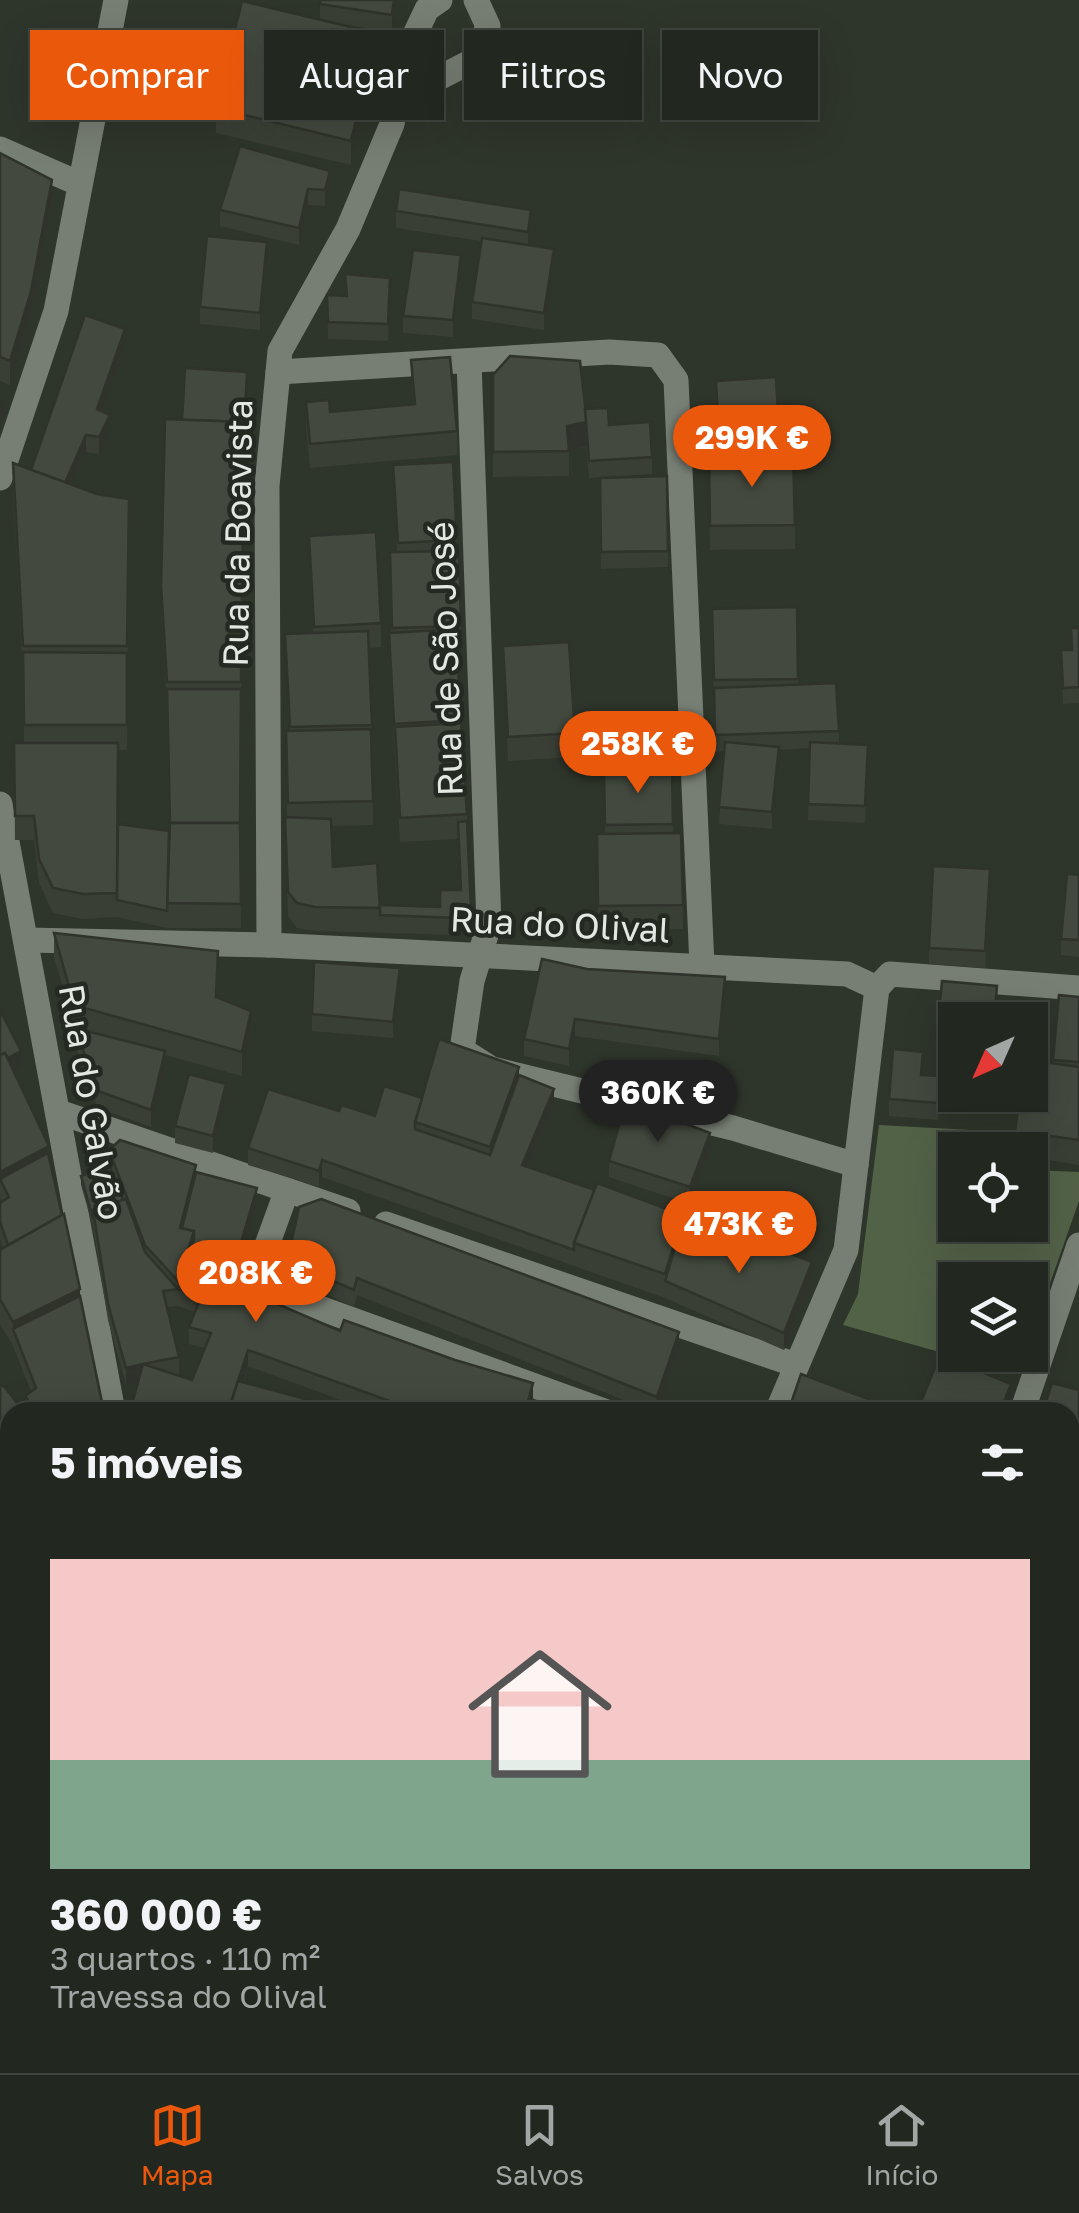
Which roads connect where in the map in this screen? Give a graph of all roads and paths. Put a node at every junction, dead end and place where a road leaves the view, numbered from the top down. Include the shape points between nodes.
1 (116, 0) edge
2 (440, 0) edge
3 (476, 0) edge
4 (417, 30) edge
5 (444, 75) edge
6 (393, 120) edge
7 (0, 150) edge
8 (80, 184) junction
9 (470, 360) junction
10 (278, 372) junction
11 (0, 478) edge
12 (0, 804) edge
13 (27, 940) junction
14 (270, 945) junction
15 (482, 954) junction
16 (702, 966) junction
17 (877, 988) junction
18 (1079, 988) edge
19 (59, 1112) junction
20 (856, 1165) junction
21 (287, 1190) junction
22 (1079, 1245) edge
23 (796, 1365) junction
24 (111, 1402) edge
25 (579, 1402) edge
26 (781, 1402) edge
27 (1025, 1402) edge

1 - 8 street
2 - 4 street, Rua da Boavista
3 - 5 street via 488,26 474,60
6 - 10 street, Rua da Boavista via 348,229 280,351
7 - 8 street
8 - 11 street via 56,311
9 - 10 street
9 - 15 street, Rua de São José via 490,926
9 - 16 street via 658,355 676,380
10 - 14 street, Rua da Boavista via 267,486
12 - 13 street, Rua do Galvão
13 - 14 street, Rua do Olival
13 - 19 street, Rua do Galvão
14 - 15 street, Rua do Olival
15 - 16 street, Rua do Olival
15 - 20 street, Rua de São José via 462,1050 492,1068
16 - 17 street, Rua do Olival via 847,974
17 - 18 street via 890,974
17 - 20 street
19 - 21 street
19 - 24 street, Rua do Galvão
20 - 23 street via 846,1250
21 - 23 street
21 - 25 street via 258,1270 266,1289
22 - 27 street
23 - 26 street

